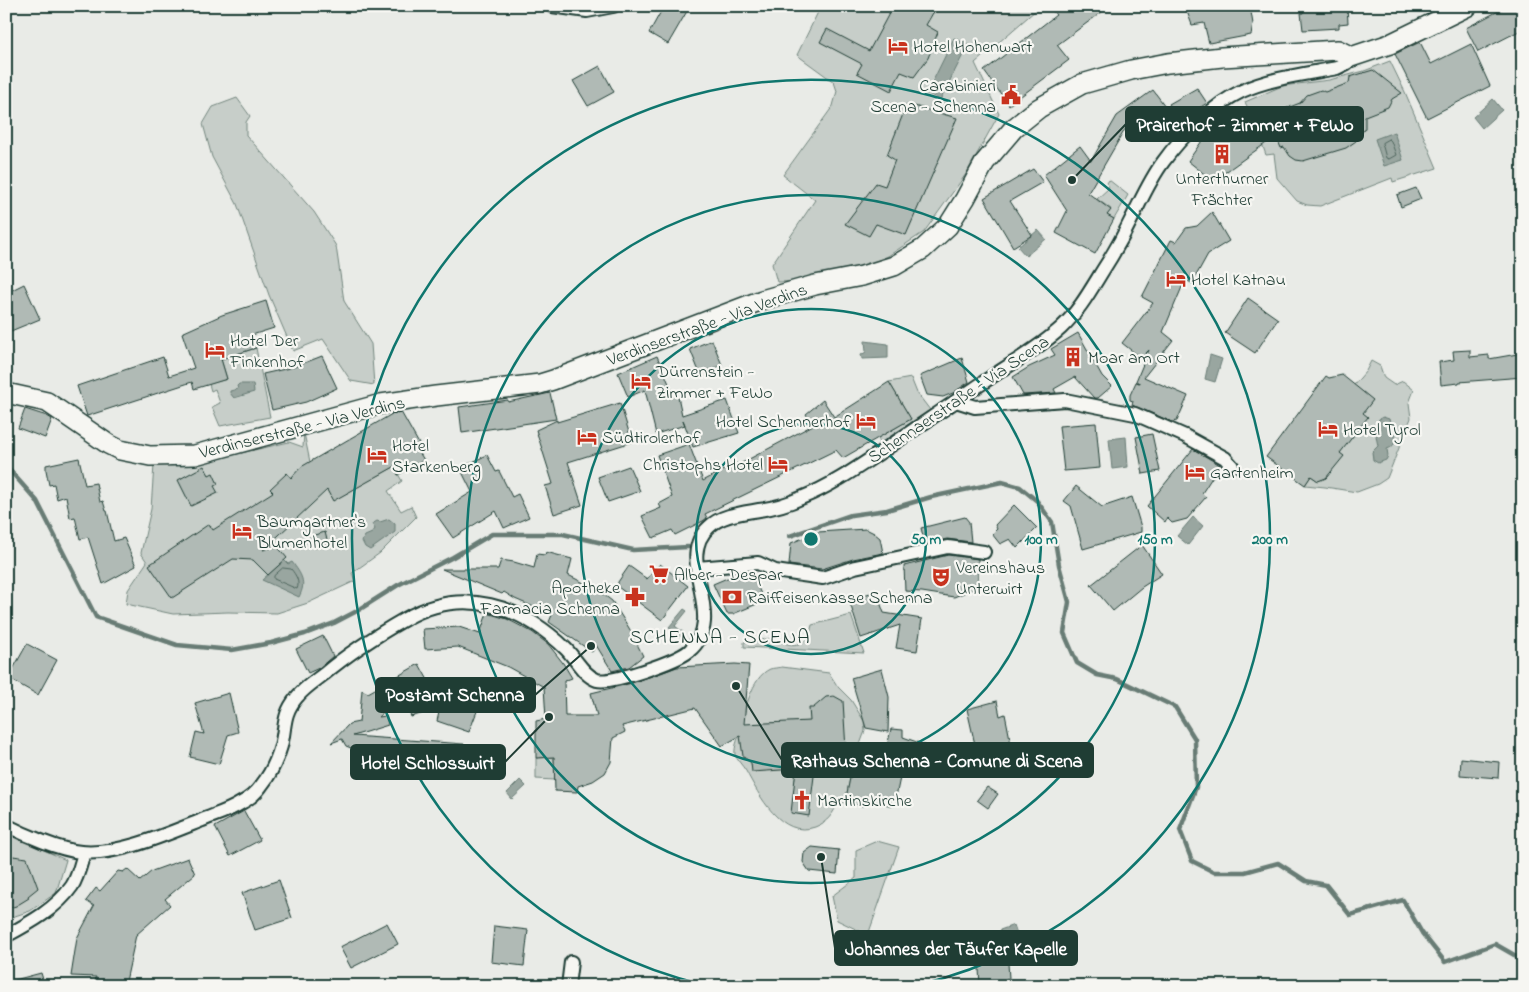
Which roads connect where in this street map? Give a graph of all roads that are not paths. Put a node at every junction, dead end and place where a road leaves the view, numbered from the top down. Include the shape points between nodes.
1 (552, 6) edge
2 (614, 6) edge
3 (1468, 6) edge
4 (1348, 58) junction
5 (6, 393) edge
6 (956, 401) junction
7 (1232, 466) dead end
8 (984, 552) dead end
9 (697, 568) junction
10 (6, 825) edge
11 (84, 853) junction
12 (6, 936) edge
13 (571, 962) dead end
14 (568, 986) edge

1 - 2 street via 587,11
3 - 4 street, Schennaerstraße - Via Scena via 1390,44
4 - 5 street, Verdinserstraße - Via Verdins via 1338,50 1222,58 1131,70 1082,84 1039,108 1014,128 985,162 948,226 923,249 894,266 762,300 540,384 382,404 195,455 150,456 108,444 48,402
4 - 6 street, Schennaerstraße - Via Scena via 1347,63 1337,68 1246,89 1204,117 1162,162 1120,245 1087,298 1032,352
6 - 7 street via 975,407 1065,400 1135,414 1185,436 1225,458
6 - 9 street, Schennaerstraße - Via Scena via 854,470 814,492 780,506 716,522 704,531 698,545
8 - 9 street via 948,547 855,567 823,578 775,571 755,563
9 - 11 street via 705,624 693,649 647,670 605,681 588,675 555,639 511,612 460,601 428,607 366,643 300,692 284,721 281,747 270,773 246,801 174,832 110,851
10 - 11 street
11 - 12 street via 72,886 58,902 36,920
13 - 14 street

